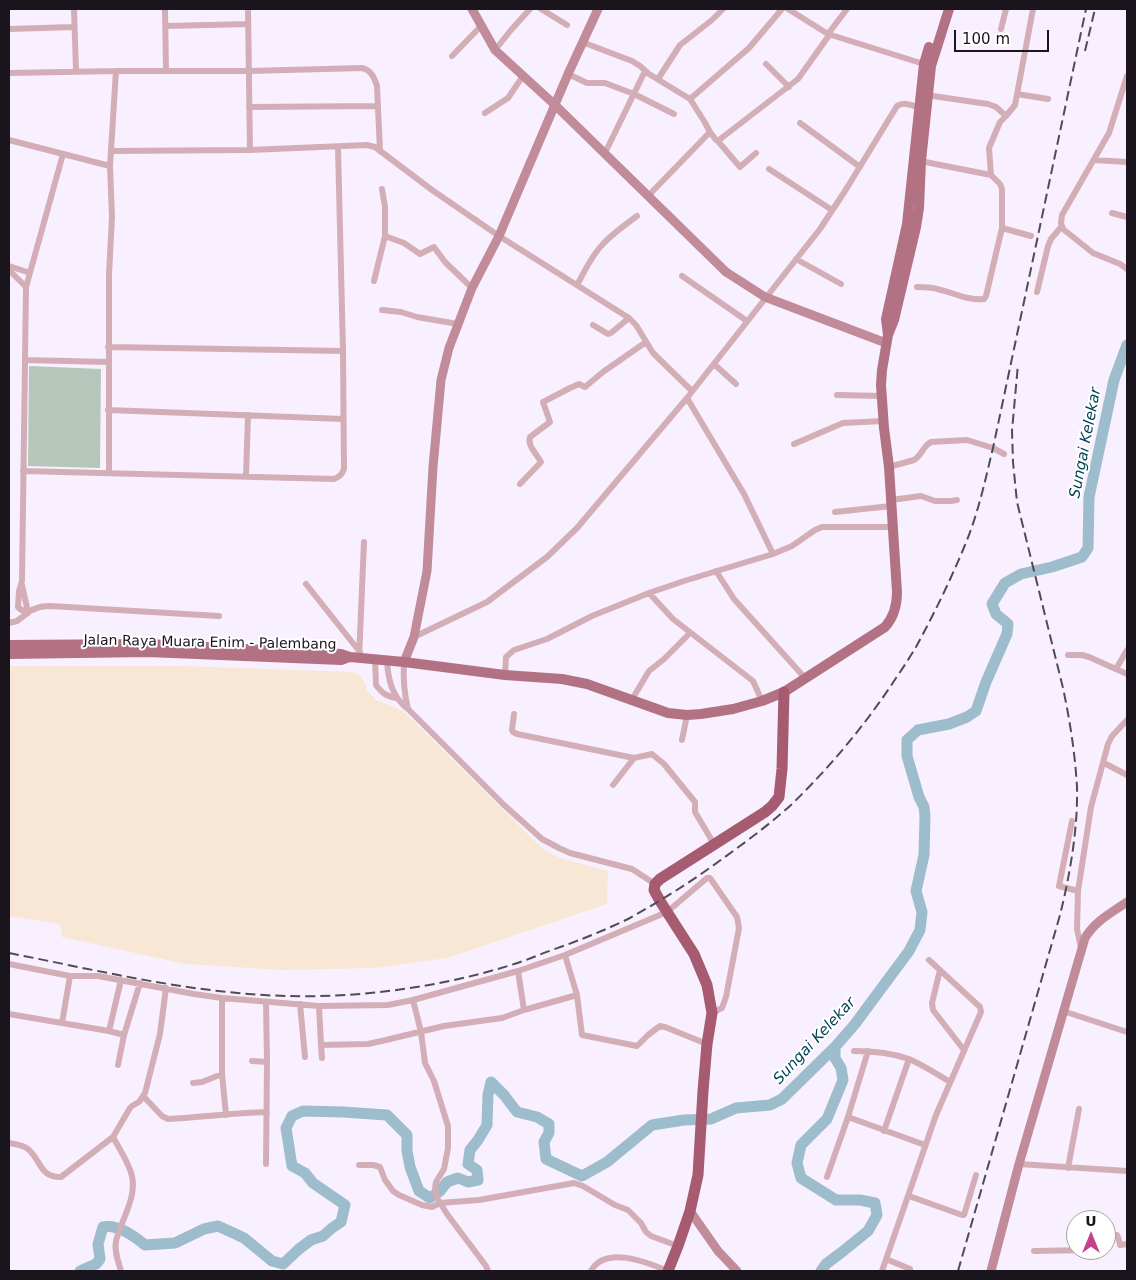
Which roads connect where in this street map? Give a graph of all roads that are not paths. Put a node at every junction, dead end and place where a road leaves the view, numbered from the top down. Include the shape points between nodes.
1 (74, 9) edge
2 (166, 9) edge
3 (248, 9) edge
4 (472, 9) edge
5 (530, 9) edge
6 (541, 9) edge
7 (598, 9) edge
8 (723, 9) edge
9 (782, 9) edge
10 (788, 9) edge
11 (847, 9) edge
12 (943, 9) edge
13 (949, 9) edge
14 (1006, 9) edge
15 (1033, 9) edge
16 (248, 24) junction
17 (482, 25) junction
18 (567, 25) dead end
19 (166, 26) junction
20 (74, 27) junction
21 (9, 29) edge
22 (1002, 29) dead end
23 (829, 34) junction
24 (582, 42) junction
25 (496, 50) junction
26 (452, 56) dead end
27 (766, 64) dead end
28 (927, 65) junction
29 (76, 71) junction
30 (116, 71) junction
31 (166, 71) junction
32 (249, 71) junction
33 (645, 71) junction
34 (9, 73) edge
35 (568, 74) junction
36 (523, 76) junction
37 (1127, 76) edge
38 (658, 79) junction
39 (789, 87) junction
40 (634, 94) junction
41 (1017, 94) junction
42 (924, 95) junction
43 (690, 99) junction
44 (1048, 99) dead end
45 (555, 105) junction
46 (378, 106) junction
47 (249, 107) junction
48 (922, 108) junction
49 (485, 113) dead end
50 (674, 114) dead end
51 (1006, 116) junction
52 (800, 123) dead end
53 (710, 132) junction
54 (9, 140) edge
55 (717, 140) junction
56 (338, 147) junction
57 (250, 150) junction
58 (111, 151) junction
59 (380, 151) junction
60 (756, 153) dead end
61 (63, 154) junction
62 (605, 154) junction
63 (1094, 160) junction
64 (917, 161) junction
65 (1127, 162) edge
66 (110, 166) junction
67 (860, 167) junction
68 (769, 169) dead end
69 (991, 175) junction
70 (382, 189) dead end
71 (648, 196) junction
72 (832, 210) junction
73 (1112, 214) dead end
74 (637, 216) dead end
75 (1127, 217) edge
76 (1062, 226) junction
77 (1002, 228) junction
78 (385, 236) junction
79 (498, 236) junction
80 (1031, 236) dead end
81 (796, 259) junction
82 (9, 268) edge
83 (1127, 269) edge
84 (30, 273) junction
85 (682, 276) dead end
86 (374, 281) dead end
87 (840, 284) dead end
88 (577, 285) junction
89 (26, 287) junction
90 (917, 287) dead end
91 (472, 288) junction
92 (1037, 292) dead end
93 (765, 298) junction
94 (382, 310) dead end
95 (629, 318) junction
96 (747, 321) junction
97 (458, 324) junction
98 (593, 325) dead end
99 (887, 339) junction
100 (646, 342) junction
101 (108, 347) junction
102 (343, 351) junction
103 (24, 360) junction
104 (108, 362) junction
105 (714, 364) junction
106 (736, 384) dead end
107 (692, 391) junction
108 (837, 395) dead end
109 (882, 396) junction
110 (687, 398) junction
111 (108, 410) junction
112 (248, 415) junction
113 (343, 419) junction
114 (884, 421) junction
115 (794, 444) dead end
116 (1004, 454) dead end
117 (888, 467) junction
118 (24, 471) junction
119 (109, 473) junction
120 (246, 476) junction
121 (520, 484) dead end
122 (957, 500) dead end
123 (891, 503) junction
124 (835, 512) dead end
125 (893, 527) junction
126 (364, 542) dead end
127 (773, 554) junction
128 (716, 571) junction
129 (306, 584) dead end
130 (649, 593) junction
131 (29, 612) junction
132 (219, 616) dead end
133 (9, 623) edge
134 (690, 633) junction
135 (414, 637) junction
136 (9, 645) edge
137 (1127, 650) edge
138 (9, 654) edge
139 (356, 655) junction
140 (1068, 655) dead end
141 (375, 659) junction
142 (387, 660) junction
143 (404, 662) junction
144 (1116, 669) junction
145 (1127, 674) edge
146 (504, 675) junction
147 (805, 678) junction
148 (784, 692) junction
149 (397, 698) junction
150 (631, 701) junction
151 (762, 701) junction
152 (408, 709) junction
153 (514, 714) dead end
154 (687, 715) junction
155 (1127, 720) edge
156 (682, 740) dead end
157 (634, 758) junction
158 (1104, 763) junction
159 (1127, 775) edge
160 (613, 786) dead end
161 (1072, 821) dead end
162 (714, 844) junction
163 (655, 884) junction
164 (1078, 892) junction
165 (1127, 902) edge
166 (667, 912) junction
167 (1081, 949) junction
168 (565, 955) junction
169 (929, 960) dead end
170 (9, 964) edge
171 (518, 970) junction
172 (940, 970) junction
173 (70, 976) junction
174 (121, 980) junction
175 (140, 983) junction
176 (166, 988) junction
177 (577, 995) junction
178 (222, 998) junction
179 (413, 1000) junction
180 (266, 1002) junction
181 (300, 1004) junction
182 (319, 1006) junction
183 (524, 1010) junction
184 (1063, 1011) junction
185 (712, 1013) junction
186 (9, 1014) edge
187 (62, 1023) junction
188 (110, 1032) junction
189 (420, 1032) junction
190 (1127, 1032) edge
191 (124, 1036) junction
192 (707, 1044) junction
193 (321, 1045) junction
194 (964, 1050) junction
195 (854, 1051) dead end
196 (868, 1051) junction
197 (305, 1057) dead end
198 (322, 1058) dead end
199 (909, 1059) junction
200 (252, 1061) dead end
201 (267, 1062) junction
202 (118, 1065) dead end
203 (222, 1074) junction
204 (950, 1082) junction
205 (193, 1083) dead end
206 (143, 1096) junction
207 (1079, 1109) dead end
208 (267, 1112) junction
209 (226, 1115) junction
210 (848, 1117) junction
211 (884, 1131) junction
212 (113, 1138) junction
213 (9, 1143) edge
214 (925, 1145) junction
215 (266, 1164) dead end
216 (1019, 1164) junction
217 (359, 1165) dead end
218 (1068, 1168) junction
219 (1127, 1171) edge
220 (976, 1174) dead end
221 (827, 1177) dead end
222 (908, 1196) junction
223 (438, 1200) junction
224 (690, 1211) junction
225 (1116, 1236) edge
226 (1127, 1244) edge
227 (678, 1246) junction
228 (1066, 1250) edge
229 (1034, 1251) dead end
230 (886, 1259) junction
231 (910, 1269) dead end
232 (121, 1271) edge
233 (488, 1271) edge
234 (590, 1271) edge
235 (668, 1271) edge
236 (737, 1271) edge
237 (882, 1271) edge
238 (991, 1271) edge

1 - 20 street
2 - 19 street
3 - 16 street
4 - 17 street
5 - 25 street
6 - 18 street
7 - 24 street
8 - 38 street via 680,45
9 - 43 street via 749,48
10 - 23 street
11 - 23 street
12 - 28 main road, Jalan Raya Muara Enim - Palembang
13 - 28 main road, Jalan Raya Muara Enim - Palembang
14 - 22 street
15 - 41 street
16 - 19 street
16 - 32 street
17 - 25 street
17 - 26 street
19 - 31 street
20 - 21 street
20 - 29 street
23 - 28 street
23 - 39 street
24 - 33 street via 632,61
24 - 35 street
25 - 36 street
27 - 39 street
28 - 42 main road, Jalan Raya Muara Enim - Palembang
29 - 30 street
29 - 34 street
30 - 31 street
30 - 58 street
31 - 32 street
32 - 46 street via 362,68 374,77
32 - 47 street
33 - 38 street
33 - 40 street
35 - 40 street via 587,83 605,84
35 - 45 street
36 - 45 street
36 - 49 street via 508,98
37 - 63 street via 1109,133
38 - 43 street
39 - 55 street
40 - 50 street
40 - 62 street
41 - 44 street
41 - 51 street via 1015,104
42 - 48 main road, Jalan Raya Muara Enim - Palembang
42 - 51 street via 988,104
43 - 53 street
45 - 62 street
45 - 79 street
46 - 47 street
46 - 59 street
47 - 57 street
48 - 64 main road, Jalan Raya Muara Enim - Palembang
48 - 67 street via 904,103 897,106
51 - 69 street via 989,148
52 - 67 street
53 - 55 street
53 - 71 street
54 - 61 street
55 - 60 street via 740,167
56 - 57 street
56 - 59 street via 367,145
56 - 102 street
57 - 58 street
58 - 66 street
59 - 79 street
61 - 66 street
61 - 84 street
62 - 71 street
63 - 65 street
63 - 76 street via 1062,215
64 - 69 street
64 - 99 main road, Jalan Raya Muara Enim - Palembang via 919,208 916,227
66 - 101 street via 112,217
67 - 72 street
68 - 72 street
69 - 77 street via 1002,189
70 - 78 street
71 - 93 street via 726,272
72 - 81 street
73 - 75 street
74 - 88 street via 604,243
76 - 83 street via 1093,253
76 - 92 street via 1048,246
77 - 80 street
77 - 90 street via 984,299
78 - 86 street
78 - 91 street via 420,254 434,247
79 - 88 street
79 - 91 street
81 - 87 street
81 - 93 street
82 - 84 street
82 - 89 street
84 - 89 street
85 - 96 street
88 - 95 street
89 - 103 street
91 - 97 street
93 - 96 street
93 - 99 street
94 - 97 street
95 - 98 street via 611,334
95 - 100 street
96 - 105 street
97 - 135 street via 441,380 427,571
99 - 109 main road, Jalan Raya Muara Enim - Palembang
100 - 107 street
100 - 121 street via 585,387 580,384 542,403 550,422 529,441 541,462
101 - 102 street
101 - 104 street
102 - 113 street
103 - 104 street
103 - 118 street
104 - 111 street
105 - 106 street
105 - 107 street
107 - 110 street
108 - 109 street
109 - 114 main road, Jalan Raya Muara Enim - Palembang
110 - 127 street via 744,494
110 - 135 street via 578,528 547,557 487,602
111 - 112 street
111 - 119 street
112 - 113 street
112 - 120 street
113 - 120 street via 344,469 339,477
114 - 115 street via 844,423
114 - 117 main road, Jalan Raya Muara Enim - Palembang
116 - 117 street via 968,440 931,442 918,458
117 - 123 main road, Jalan Raya Muara Enim - Palembang
118 - 119 street
118 - 131 street via 22,585
119 - 120 street
122 - 123 street via 934,500 921,496
123 - 124 street
123 - 125 main road, Jalan Raya Muara Enim - Palembang
125 - 127 street via 822,527
125 - 147 main road, Jalan Raya Muara Enim - Palembang via 897,600 890,621
126 - 139 street
127 - 128 street
128 - 130 street
128 - 147 street via 734,599
129 - 139 street
130 - 134 street via 673,620
130 - 146 street via 592,616 548,639 514,650 506,657
131 - 132 street via 50,606
131 - 133 street
134 - 150 street via 649,671
134 - 151 street via 753,681
135 - 143 street
136 - 139 main road, Jalan Raya Muara Enim - Palembang via 148,644
137 - 144 street
138 - 139 main road, Jalan Raya Muara Enim - Palembang via 148,652 341,660
139 - 141 main road, Jalan Raya Muara Enim - Palembang
140 - 144 street via 1082,655
141 - 142 main road, Jalan Raya Muara Enim - Palembang
141 - 149 street via 376,685 385,695
142 - 143 main road, Jalan Raya Muara Enim - Palembang
142 - 149 street via 389,680
143 - 146 main road, Jalan Raya Muara Enim - Palembang
143 - 152 street
144 - 145 street
146 - 150 main road, Jalan Raya Muara Enim - Palembang via 587,684
147 - 148 main road, Jalan Raya Muara Enim - Palembang
148 - 151 main road, Jalan Raya Muara Enim - Palembang
148 - 162 highway via 779,797 765,812
149 - 152 street
150 - 154 main road, Jalan Raya Muara Enim - Palembang via 668,713
151 - 154 main road, Jalan Raya Muara Enim - Palembang via 733,709
152 - 163 street via 542,839 570,852 632,868
153 - 157 street via 513,732
154 - 156 street
155 - 158 street via 1112,736
157 - 160 street
157 - 162 street via 650,753 664,764 695,802 695,812
158 - 159 street
158 - 164 street via 1091,807
161 - 164 street via 1060,886
162 - 163 highway
163 - 166 highway via 654,890
164 - 167 street via 1077,929
165 - 167 street via 1099,920
166 - 168 street
166 - 185 highway via 694,954 707,985
166 - 185 street via 710,878 737,917 739,928 726,997 722,1008
167 - 184 street
168 - 171 street
168 - 177 street
169 - 172 street
170 - 173 street
171 - 179 street
171 - 183 street
172 - 194 street via 932,1007 934,1014
172 - 194 street via 981,1009
173 - 174 street
173 - 187 street
174 - 175 street
174 - 188 street
175 - 176 street
175 - 191 street
176 - 178 street
176 - 206 street via 160,1034
177 - 183 street
177 - 192 street via 582,1035 637,1046 662,1026
178 - 180 street
178 - 203 street
179 - 182 street via 388,1005
179 - 189 street
180 - 181 street
180 - 201 street
181 - 182 street
181 - 197 street
182 - 193 street
183 - 189 street via 502,1018
184 - 190 street
184 - 216 street
185 - 192 highway
186 - 187 street
187 - 188 street
188 - 191 street
189 - 193 street via 368,1044
189 - 223 street via 425,1063 434,1080 448,1126 444,1169 435,1189
191 - 202 street
192 - 224 highway via 698,1175
193 - 198 street
194 - 204 street
195 - 196 street
196 - 199 street
196 - 210 street
199 - 204 street
199 - 211 street
200 - 201 street
201 - 208 street
203 - 205 street
203 - 209 street
204 - 214 street
206 - 209 street via 165,1118
206 - 212 street via 132,1106
207 - 218 street
208 - 209 street
208 - 215 street
210 - 211 street
210 - 221 street
211 - 214 street
212 - 213 street via 61,1177 46,1174 27,1148
212 - 232 street via 133,1178 131,1201 116,1242
214 - 222 street
216 - 218 street
216 - 238 street
217 - 223 street via 380,1167 393,1191 404,1198 432,1207
218 - 219 street
220 - 222 street via 964,1215
222 - 230 street
223 - 227 street via 480,1200 574,1183 628,1210 651,1236
223 - 233 street
224 - 227 highway
224 - 236 street via 718,1251
225 - 226 street via 1120,1244
227 - 235 highway
228 - 229 street
230 - 231 street
230 - 237 street
234 - 235 street via 598,1262 613,1257 646,1261

